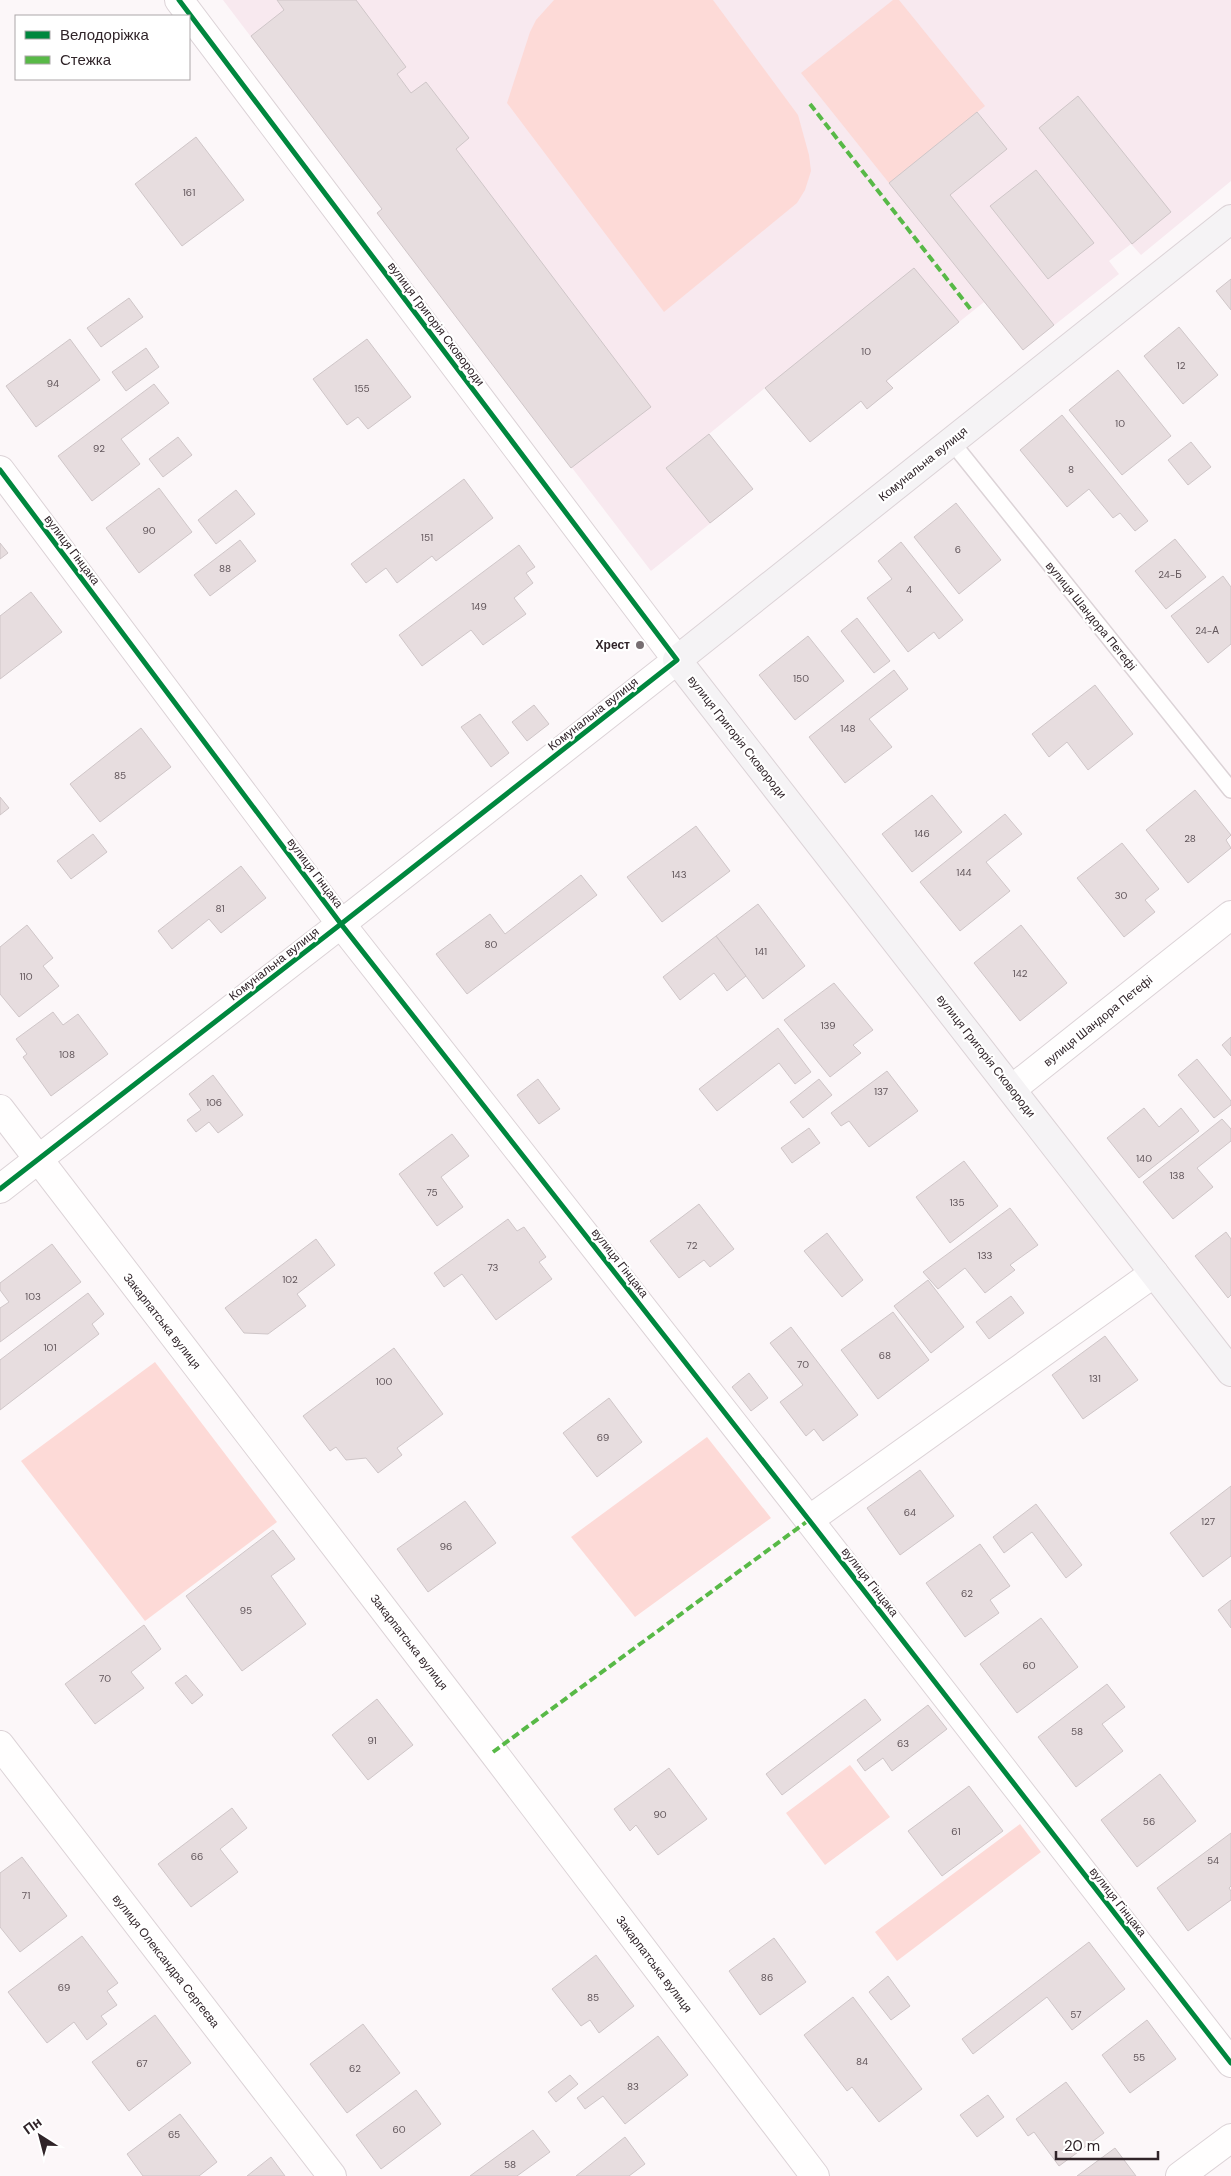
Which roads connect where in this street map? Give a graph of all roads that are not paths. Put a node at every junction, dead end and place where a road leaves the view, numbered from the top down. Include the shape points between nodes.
1 (178, 0) edge
2 (189, 15) edge
3 (190, 16) edge
4 (1231, 219) edge
5 (951, 442) junction
6 (0, 470) edge
7 (677, 660) junction
8 (1231, 790) edge
9 (1231, 915) edge
10 (342, 924) junction
11 (1012, 1089) junction
12 (0, 1109) edge
13 (38, 1160) junction
14 (0, 1189) edge
15 (1154, 1273) junction
16 (1231, 1372) edge
17 (810, 1520) junction
18 (0, 1745) edge
19 (1231, 2064) edge
20 (1231, 2138) edge
21 (332, 2176) edge
22 (815, 2176) edge
23 (1180, 2176) edge

1 - 2 street, вулиця Григорія Сковороди
3 - 7 street, вулиця Григорія Сковороди
4 - 5 main road, Комунальна вулиця
5 - 7 main road, Комунальна вулиця
5 - 8 lane, вулиця Шандора Петефі
6 - 10 street, вулиця Гінцака
7 - 10 street, Комунальна вулиця
7 - 11 main road, вулиця Григорія Сковороди
9 - 11 street, вулиця Шандора Петефі
10 - 13 street, Комунальна вулиця
10 - 17 street, вулиця Гінцака
11 - 15 main road, вулиця Григорія Сковороди
12 - 13 street, Закарпатська вулиця
13 - 14 street, Комунальна вулиця
13 - 22 street, Закарпатська вулиця
15 - 16 main road, вулиця Григорія Сковороди
15 - 17 street
17 - 19 street, вулиця Гінцака
18 - 21 street, вулиця Олександра Сергеєва
20 - 23 street

